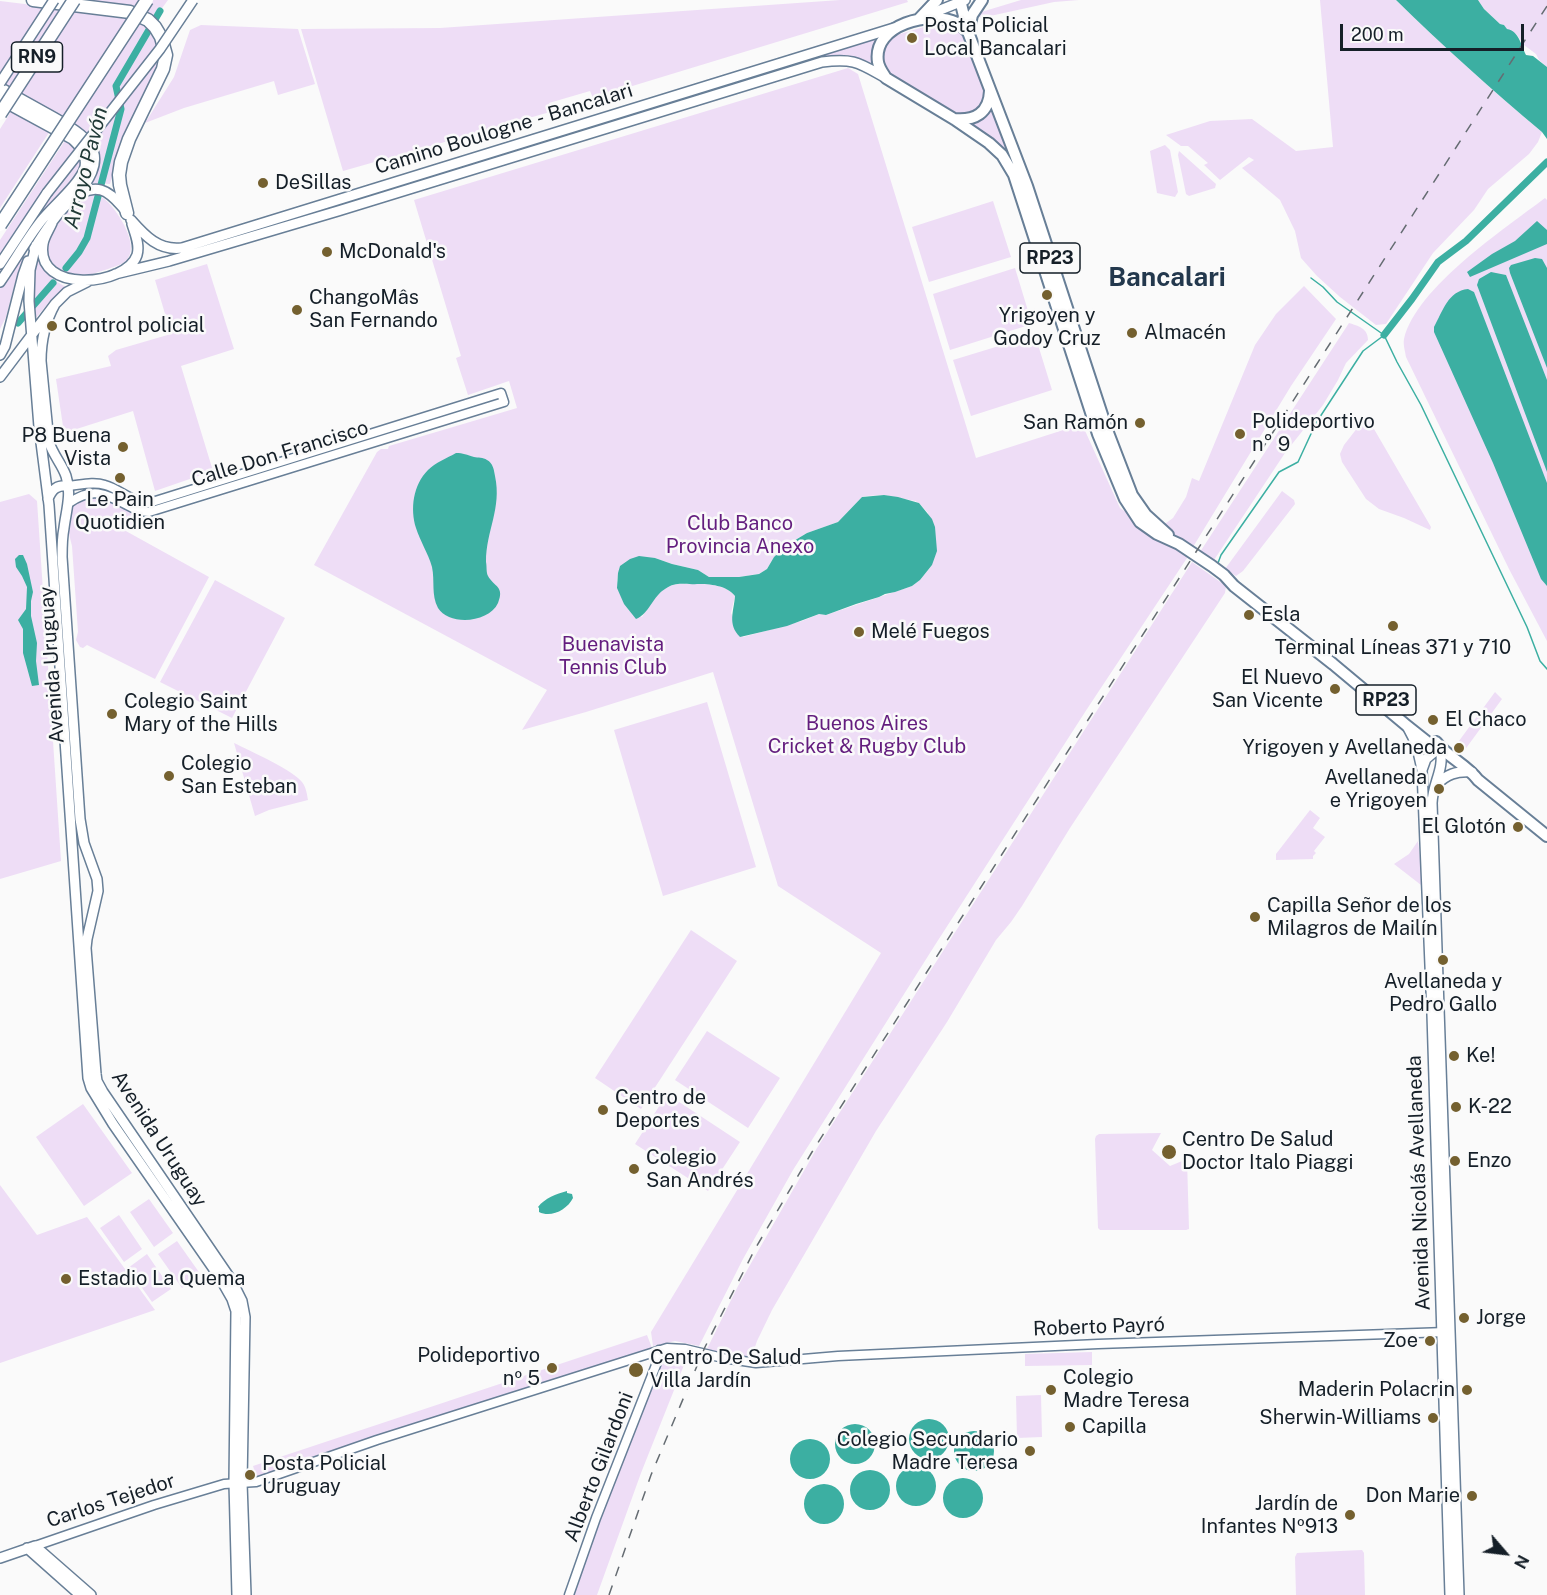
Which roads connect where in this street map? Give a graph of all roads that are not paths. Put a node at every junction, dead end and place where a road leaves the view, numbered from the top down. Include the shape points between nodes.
1 (33, 0) edge
2 (54, 0) edge
3 (74, 0) edge
4 (147, 0) edge
5 (193, 0) edge
6 (937, 0) edge
7 (982, 0) edge
8 (962, 1) edge
9 (919, 19) junction
10 (896, 27) junction
11 (968, 32) junction
12 (886, 78) junction
13 (0, 83) edge
14 (990, 87) junction
15 (0, 89) edge
16 (0, 100) edge
17 (0, 114) edge
18 (954, 119) junction
19 (74, 198) junction
20 (129, 216) junction
21 (52, 223) junction
22 (0, 225) edge
23 (36, 245) junction
24 (0, 264) edge
25 (115, 274) junction
26 (89, 281) junction
27 (0, 282) edge
28 (55, 304) junction
29 (11, 319) junction
30 (32, 334) junction
31 (0, 338) edge
32 (0, 355) edge
33 (13, 361) junction
34 (34, 367) junction
35 (0, 377) edge
36 (68, 486) junction
37 (49, 502) junction
38 (69, 503) junction
39 (1179, 544) junction
40 (1224, 575) junction
41 (1406, 726) junction
42 (1440, 747) junction
43 (1422, 770) junction
44 (1472, 772) junction
45 (1434, 787) junction
46 (1547, 829) edge
47 (1547, 836) edge
48 (1446, 1332) junction
49 (658, 1350) junction
50 (238, 1483) junction
51 (31, 1547) junction
52 (0, 1558) edge
53 (80, 1595) edge
54 (91, 1595) edge
55 (237, 1595) edge
56 (246, 1595) edge
57 (569, 1595) edge
58 (1450, 1595) edge
59 (1459, 1595) edge

1 - 20 highway via 137,14 158,30 163,41 163,69 121,162 120,185
2 - 13 main road, bridge
3 - 17 highway, RN9, bridge
4 - 22 highway, bridge
5 - 24 main road, bridge via 47,193
6 - 9 main road
7 - 11 main road via 972,15
8 - 9 main road
8 - 11 main road, RP23
9 - 10 main road
9 - 11 main road via 951,21
10 - 12 main road via 879,48 877,60
10 - 20 main road, Camino Boulogne - Bancalari via 182,248 158,245
11 - 14 main road, RP23
12 - 18 main road, RP23
12 - 25 main road, Camino Boulogne - Bancalari via 850,60 822,62 338,211
14 - 18 main road via 982,112 968,119
14 - 39 main road, RP23 via 1132,495 1146,515
15 - 19 highway via 88,143 92,170
16 - 27 main road via 72,139 82,150 85,161 81,176 40,223
18 - 39 main road, RP23 via 997,149 1008,163 1098,434 1125,499 1140,522
19 - 20 main road via 92,190 103,191
19 - 21 main road
20 - 25 main road via 138,243 137,255 127,268
21 - 23 main road
21 - 26 main road via 43,246 48,266 62,277
23 - 29 main road via 22,275
23 - 30 main road, Avenida Uruguay via 28,302
25 - 26 main road
26 - 28 main road
28 - 30 main road
28 - 36 main road, Avenida Uruguay via 45,324 41,361 49,442
29 - 31 main road
29 - 32 main road
30 - 33 main road
30 - 34 main road, Avenida Uruguay
33 - 34 main road via 24,359
33 - 35 main road
34 - 37 main road, Avenida Uruguay
36 - 37 main road via 54,489
36 - 38 main road, Avenida Uruguay
36 - 38 street, Calle Don Francisco via 101,484 149,503 502,398 149,512 98,493 84,494
37 - 38 main road via 53,508
37 - 50 main road, Avenida Uruguay via 88,1078 113,1124 235,1305
38 - 50 main road, Avenida Uruguay via 62,556 80,819 98,891 86,948 97,1081 242,1301 245,1317
39 - 40 main road, RP23
40 - 41 main road, RP23
40 - 42 main road, RP23 via 1321,646
41 - 42 main road, RP23 via 1431,745
41 - 43 main road, Avenida Nicolás Avellaneda via 1418,749
42 - 43 main road via 1426,759
42 - 44 main road, RP23
42 - 45 main road, Avenida Nicolás Avellaneda via 1441,769
43 - 48 main road, Avenida Nicolás Avellaneda
44 - 45 main road via 1451,774
44 - 46 main road, RP23 via 1481,775
44 - 47 main road, RP23
45 - 48 main road, Avenida Nicolás Avellaneda
48 - 49 street, Roberto Payró via 1098,1344 750,1363 678,1348
48 - 58 main road, Avenida Nicolás Avellaneda
48 - 59 main road, Avenida Nicolás Avellaneda
49 - 50 street, Carlos Tejedor via 256,1482
49 - 57 street, Alberto Gilardoni via 658,1360
50 - 51 street, Carlos Tejedor via 154,1505
50 - 55 main road, Avenida Uruguay
50 - 56 main road, Avenida Uruguay
51 - 52 main road, Carlos Tejedor
51 - 53 main road
51 - 54 main road

